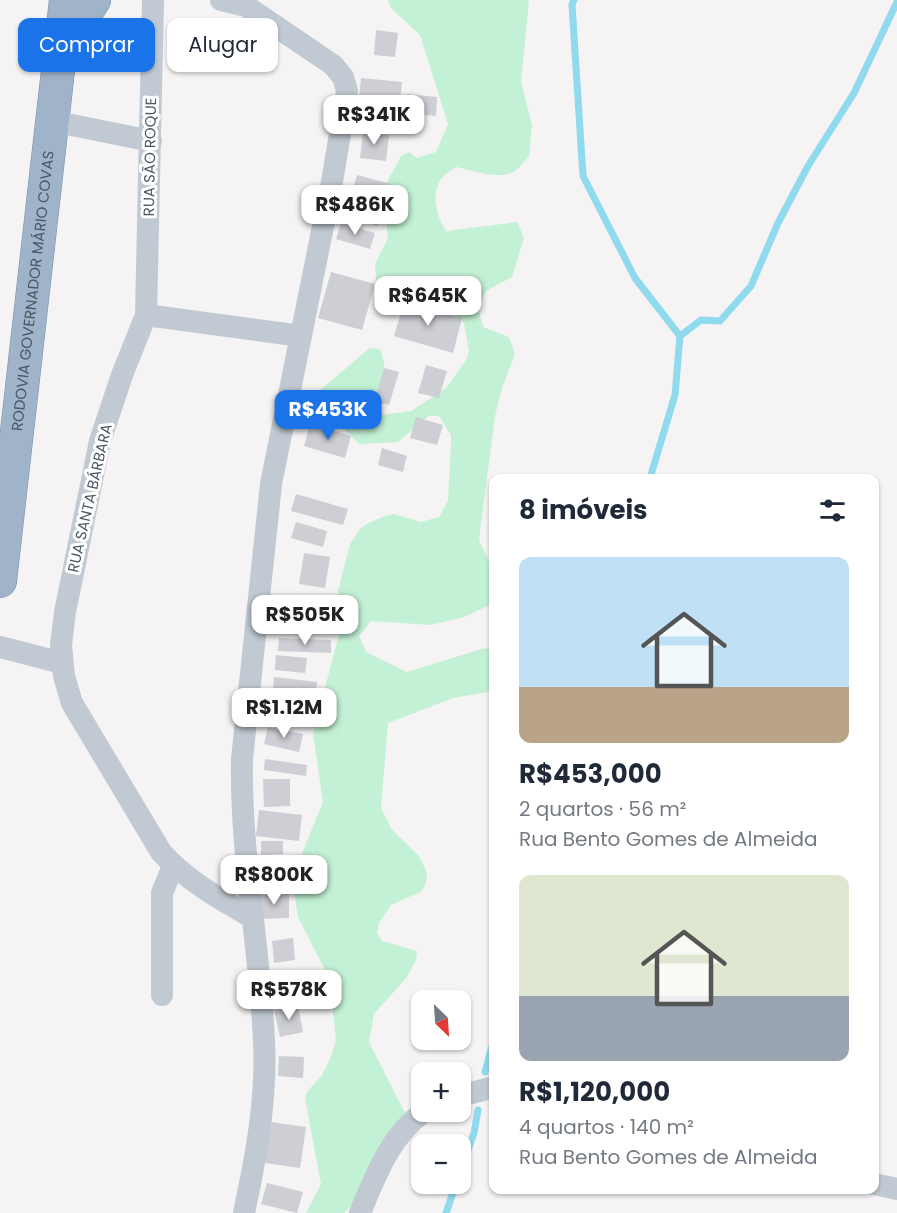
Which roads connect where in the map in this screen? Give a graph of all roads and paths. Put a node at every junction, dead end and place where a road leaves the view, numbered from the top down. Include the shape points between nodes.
1 (46, 0) edge
2 (66, 0) edge
3 (94, 0) edge
4 (153, 0) edge
5 (221, 0) edge
6 (51, 18) edge
7 (64, 18) edge
8 (82, 18) edge
9 (58, 72) edge
10 (52, 121) junction
11 (151, 141) junction
12 (146, 315) junction
13 (301, 336) junction
14 (0, 581) edge
15 (0, 647) edge
16 (62, 663) junction
17 (173, 866) junction
18 (254, 918) junction
19 (162, 995) dead end
20 (489, 1088) edge
21 (471, 1093) edge
22 (411, 1121) edge
23 (879, 1185) edge
24 (897, 1189) edge
25 (244, 1213) edge
26 (360, 1213) edge

1 - 6 highway
2 - 7 highway, RODOVIA GOVERNADOR MÁRIO COVAS
3 - 8 highway
4 - 11 street, RUA SÃO ROQUE
5 - 13 street via 239,3 255,12 333,64 343,77 346,91 330,192
9 - 10 highway, RODOVIA GOVERNADOR MÁRIO COVAS
10 - 11 street
10 - 14 highway, RODOVIA GOVERNADOR MÁRIO COVAS
11 - 12 street, RUA SÃO ROQUE
12 - 13 street
12 - 16 street, RUA SANTA BÁRBARA via 100,441 65,612
13 - 18 street via 271,483 242,759 246,862
15 - 16 street
16 - 17 street, RUA SANTA BÁRBARA via 72,703 147,831
17 - 18 street, RUA SANTA BÁRBARA
17 - 19 street via 162,893
18 - 25 street via 264,1079 258,1147
20 - 21 street
22 - 26 street via 394,1141
23 - 24 street

